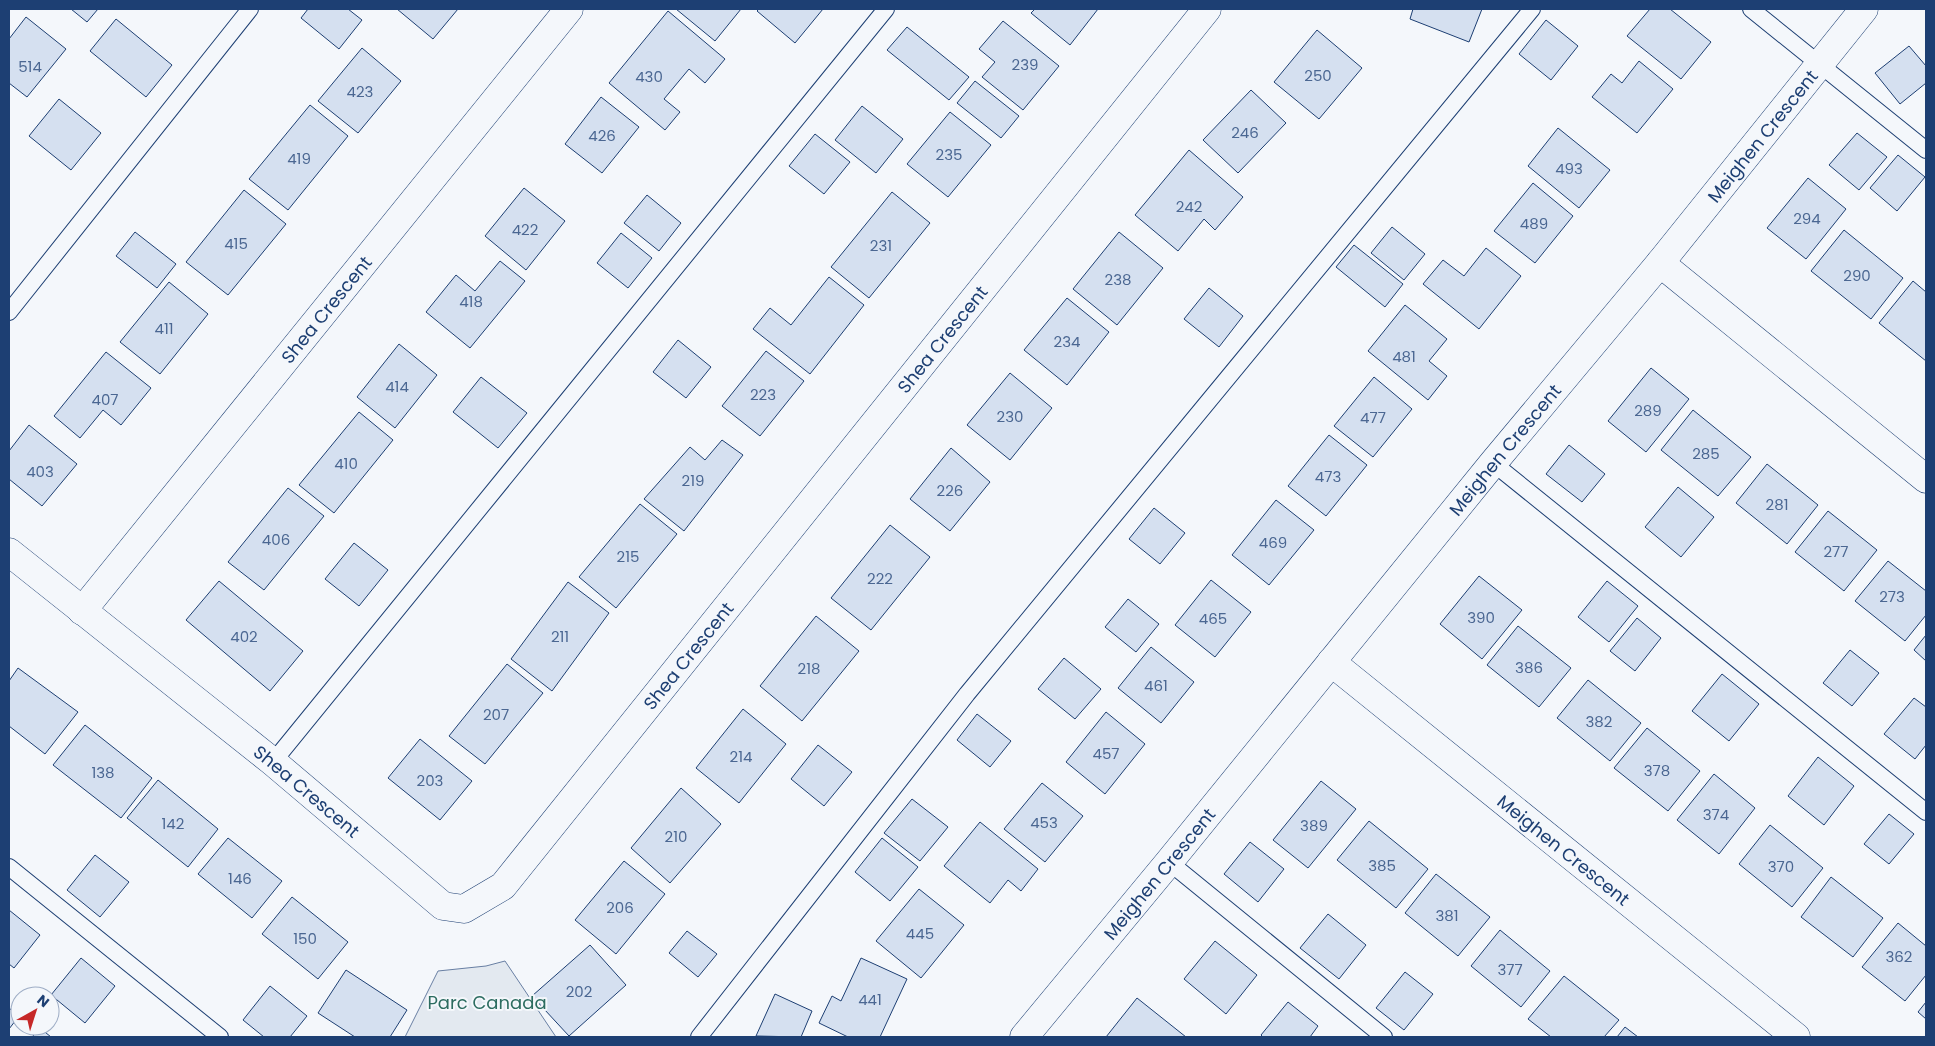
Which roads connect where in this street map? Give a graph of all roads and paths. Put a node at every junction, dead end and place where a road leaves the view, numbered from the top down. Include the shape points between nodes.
1 (250, 9) edge
2 (570, 9) edge
3 (886, 9) edge
4 (1206, 9) edge
5 (1532, 9) edge
6 (1751, 9) edge
7 (1864, 9) edge
8 (1819, 65) junction
9 (1926, 150) edge
10 (1660, 264) junction
11 (9, 312) edge
12 (1493, 463) junction
13 (1926, 479) edge
14 (9, 552) edge
15 (82, 611) junction
16 (1331, 662) junction
17 (273, 762) junction
18 (1926, 812) edge
19 (1170, 862) junction
20 (9, 867) edge
21 (220, 1037) edge
22 (699, 1037) edge
23 (1024, 1037) edge
24 (1384, 1037) edge
25 (1796, 1037) edge

1 - 11 lane
2 - 15 street, Shea Crescent
3 - 17 lane
4 - 17 street, Shea Crescent via 503,886 464,909 443,906
5 - 22 lane via 957,707
6 - 8 lane
7 - 8 street, Meighen Crescent
8 - 9 lane
8 - 10 street, Meighen Crescent
10 - 12 street, Meighen Crescent
10 - 13 street
12 - 16 street, Meighen Crescent
12 - 18 lane
14 - 15 street, Shea Crescent
15 - 17 street, Shea Crescent
16 - 19 street, Meighen Crescent
16 - 25 street, Meighen Crescent
19 - 23 street, Meighen Crescent
19 - 24 lane
20 - 21 lane

